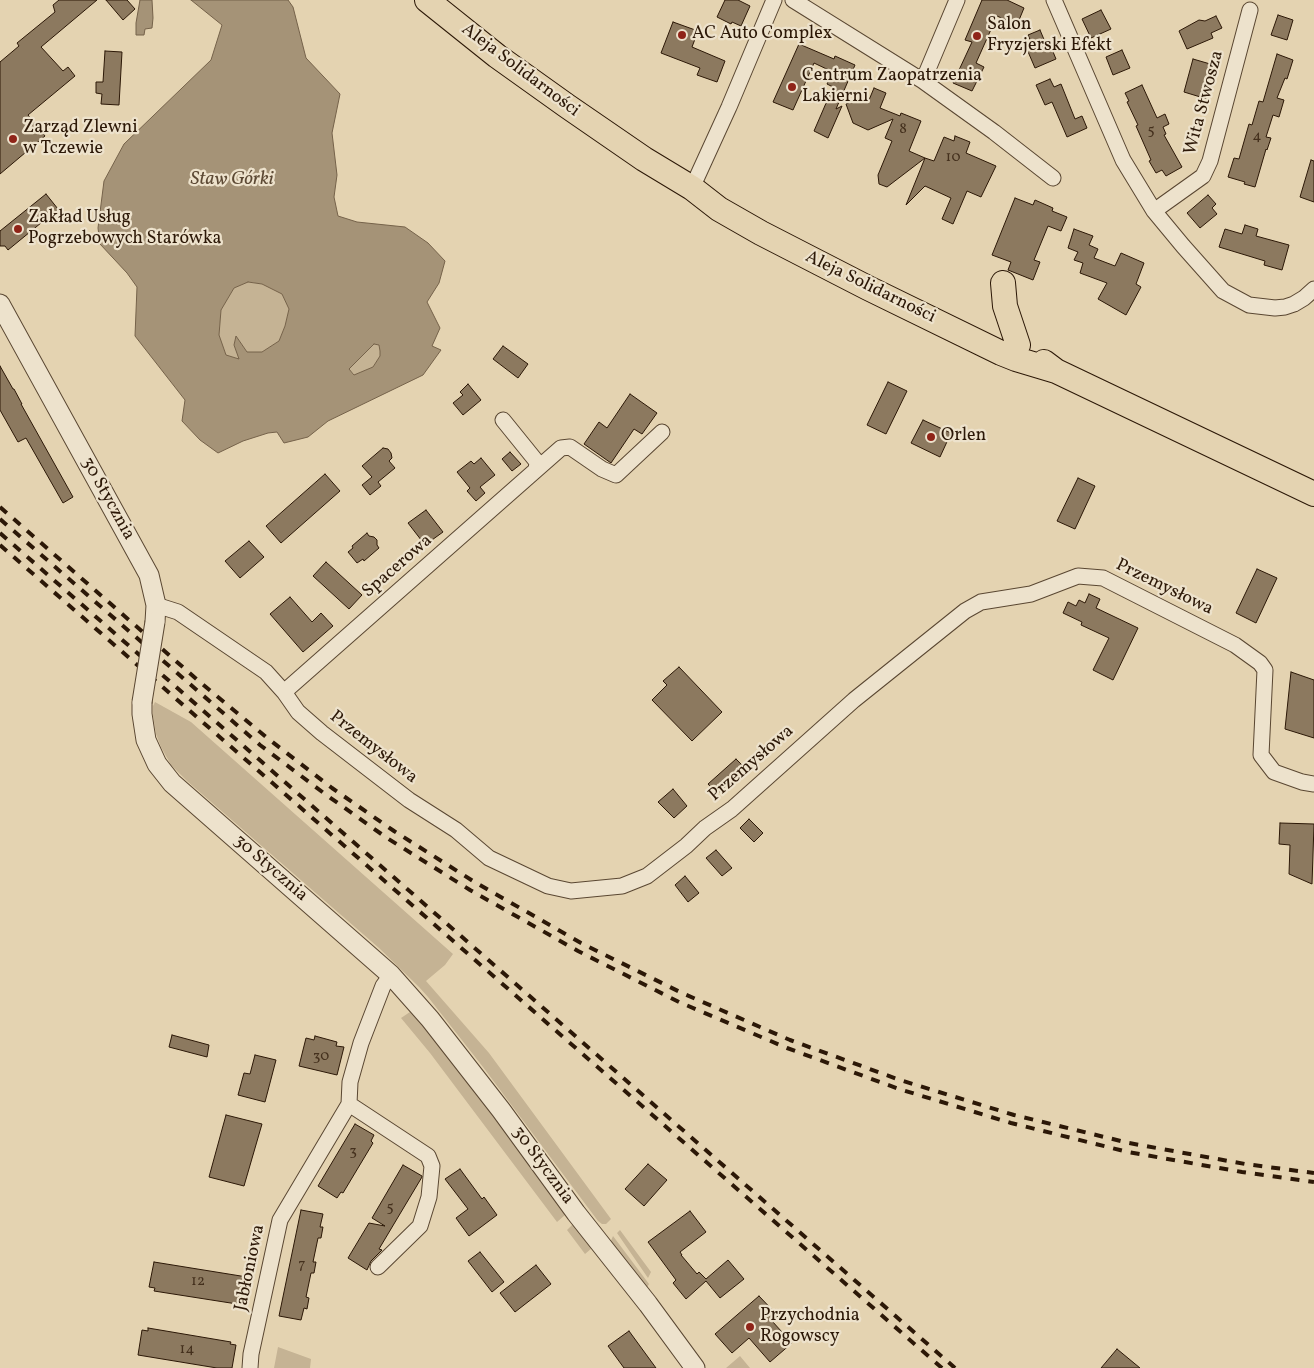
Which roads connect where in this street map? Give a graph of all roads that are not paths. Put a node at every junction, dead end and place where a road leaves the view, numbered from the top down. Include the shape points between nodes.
1 (426, 0) edge
2 (774, 0) edge
3 (793, 0) edge
4 (958, 0) edge
5 (1054, 0) edge
6 (1250, 10) dead end
7 (922, 81) junction
8 (1053, 178) dead end
9 (692, 188) junction
10 (1154, 211) junction
11 (1003, 283) dead end
12 (1314, 289) edge
13 (0, 304) edge
14 (1018, 345) junction
15 (1056, 371) junction
16 (503, 420) dead end
17 (662, 432) dead end
18 (536, 470) junction
19 (1314, 494) edge
20 (155, 614) junction
21 (284, 692) junction
22 (1314, 784) edge
23 (391, 976) junction
24 (349, 1104) junction
25 (378, 1267) dead end
26 (250, 1368) edge
27 (695, 1368) edge

1 - 9 main road, Aleja Solidarności via 566,106
2 - 9 street
3 - 7 street
4 - 7 street
5 - 10 street via 1123,160
6 - 10 street, Wita Stwosza via 1210,161 1203,176
7 - 8 street
9 - 14 main road, Aleja Solidarności via 723,198
9 - 15 main road, Aleja Solidarności via 718,209 761,234 868,288 1016,360
10 - 12 street via 1223,291 1249,305 1285,307
11 - 14 main road via 1005,306
13 - 20 street, 30 Stycznia via 149,575
14 - 15 main road, Aleja Solidarności
15 - 19 main road, Aleja Solidarności
16 - 18 street via 537,462
17 - 18 street, Spacerowa via 616,475 570,447 561,448
18 - 21 street, Spacerowa
20 - 21 street, Przemysłowa via 178,612 266,672
20 - 23 street, 30 Stycznia, bridge via 142,714 146,740 158,764 172,783
21 - 22 street, Przemysłowa via 298,712 322,733 409,800 456,830 488,858 548,886 571,891 622,886 647,876 732,809 854,700 965,610 981,602 1031,594 1078,576 1103,578 1236,645 1260,663 1266,670 1261,755 1274,772
23 - 24 street, Jabłoniowa via 383,986 361,1044 350,1082
23 - 27 street, 30 Stycznia via 448,1040
24 - 25 street via 428,1156 432,1166 429,1197 420,1226
24 - 26 street, Jabłoniowa via 280,1220

